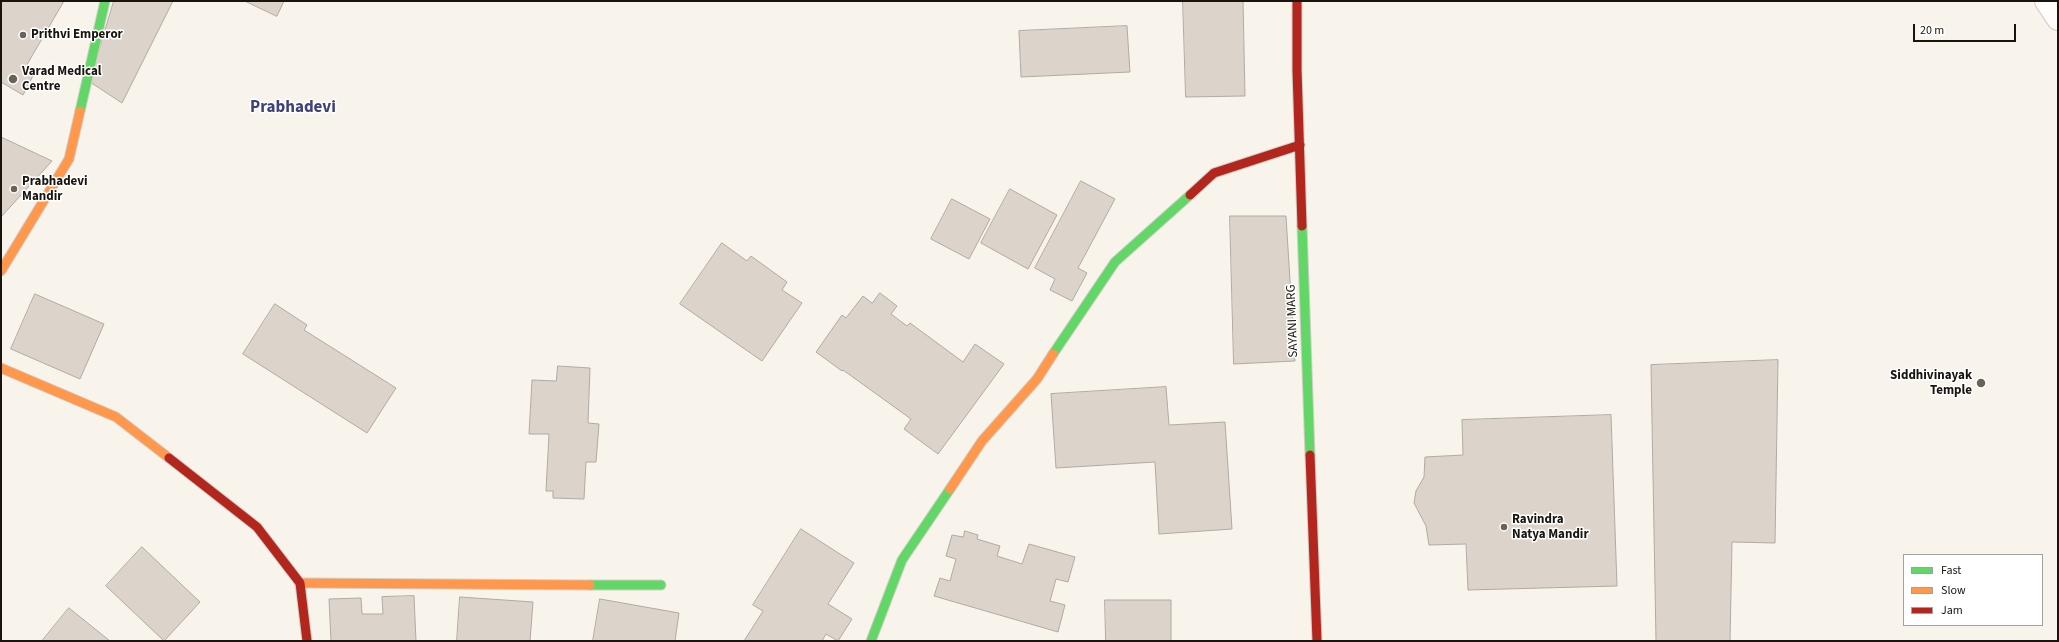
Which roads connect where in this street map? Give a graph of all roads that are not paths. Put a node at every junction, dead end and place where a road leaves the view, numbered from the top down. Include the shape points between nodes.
1 (104, 1) edge
2 (1297, 1) edge
3 (1300, 145) junction
4 (1, 271) edge
5 (1, 368) edge
6 (300, 583) junction
7 (661, 585) dead end
8 (307, 641) edge
9 (871, 641) edge
10 (1317, 641) edge

1 - 4 street via 69,159
2 - 3 street, SAYANI MARG
3 - 9 street via 1214,173 1115,262 1037,379 982,441 902,560
3 - 10 street, SAYANI MARG
5 - 6 street via 116,417 257,527
6 - 7 street
6 - 8 street

